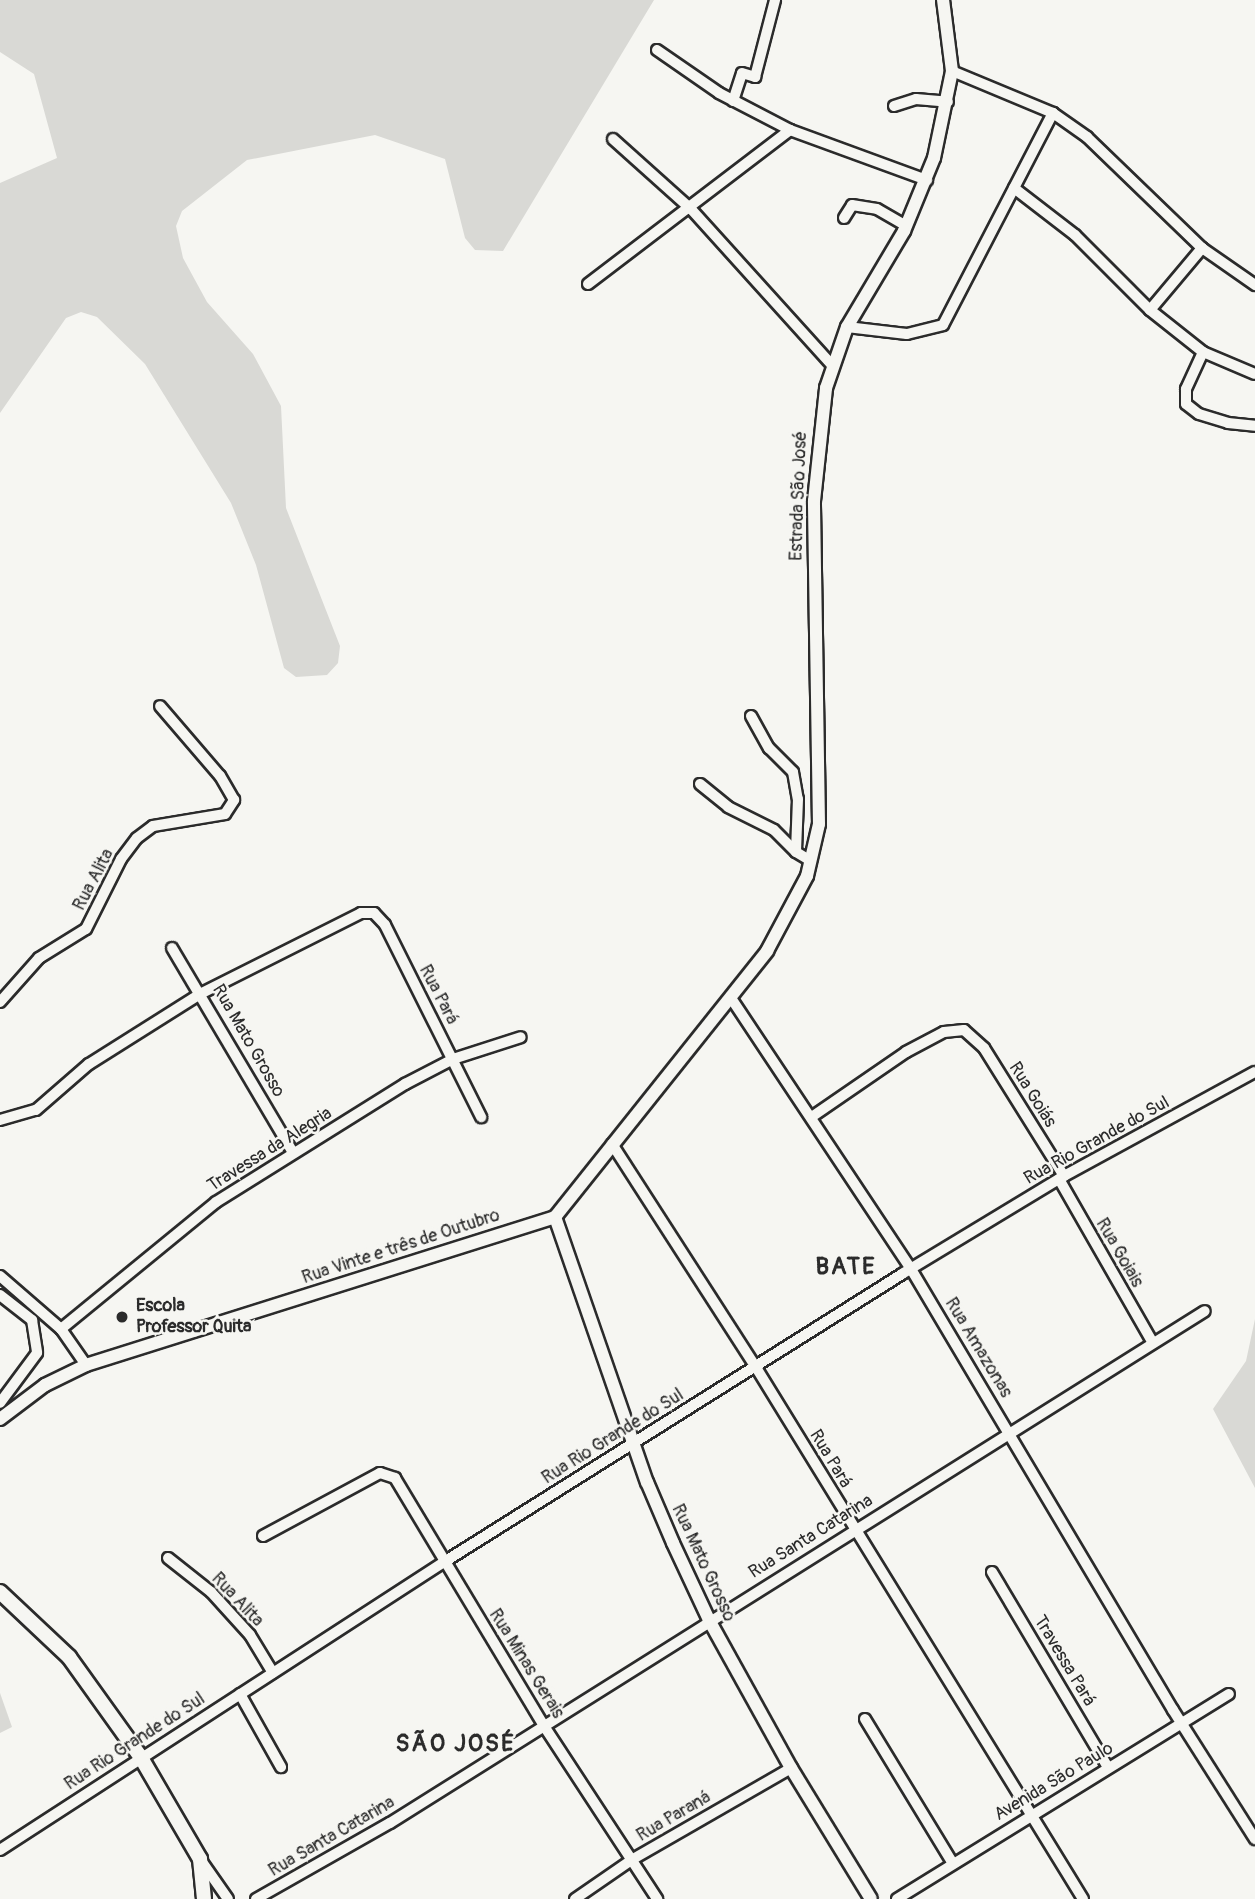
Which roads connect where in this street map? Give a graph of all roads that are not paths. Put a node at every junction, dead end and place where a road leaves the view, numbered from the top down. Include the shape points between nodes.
1 (775, 0) edge
2 (943, 0) edge
3 (657, 50) dead end
4 (952, 71) junction
5 (733, 101) junction
6 (948, 102) junction
7 (894, 106) dead end
8 (1053, 113) junction
9 (790, 130) junction
10 (612, 139) dead end
11 (927, 180) junction
12 (1014, 188) junction
13 (691, 209) junction
14 (844, 218) dead end
15 (906, 226) junction
16 (1202, 248) junction
17 (588, 284) dead end
18 (1255, 285) edge
19 (1150, 310) junction
20 (847, 327) junction
21 (1203, 352) junction
22 (832, 365) junction
23 (1255, 374) edge
24 (1255, 426) edge
25 (160, 706) dead end
26 (751, 716) dead end
27 (700, 783) dead end
28 (796, 852) junction
29 (811, 861) junction
30 (172, 948) dead end
31 (200, 994) junction
32 (732, 998) junction
33 (0, 1002) edge
34 (521, 1037) dead end
35 (453, 1059) junction
36 (1255, 1072) edge
37 (813, 1116) junction
38 (481, 1117) dead end
39 (0, 1120) edge
40 (612, 1144) junction
41 (293, 1153) junction
42 (1062, 1178) junction
43 (555, 1217) junction
44 (911, 1269) junction
45 (0, 1276) edge
46 (0, 1295) edge
47 (1205, 1311) dead end
48 (61, 1329) junction
49 (1153, 1343) junction
50 (86, 1365) junction
51 (757, 1369) junction
52 (0, 1403) edge
53 (0, 1419) edge
54 (1010, 1432) junction
55 (634, 1442) junction
56 (854, 1528) junction
57 (263, 1536) dead end
58 (168, 1558) dead end
59 (444, 1562) junction
60 (992, 1572) dead end
61 (0, 1592) edge
62 (709, 1620) junction
63 (273, 1673) junction
64 (240, 1694) junction
65 (1229, 1694) dead end
66 (864, 1719) dead end
67 (1182, 1724) junction
68 (544, 1726) junction
69 (140, 1756) junction
70 (1108, 1767) junction
71 (281, 1768) dead end
72 (791, 1768) junction
73 (1029, 1815) junction
74 (1255, 1839) edge
75 (0, 1850) edge
76 (200, 1859) junction
77 (633, 1859) junction
78 (952, 1862) junction
79 (1079, 1898) edge
80 (204, 1899) edge
81 (228, 1899) edge
82 (256, 1899) edge
83 (575, 1899) edge
84 (657, 1899) edge
85 (871, 1899) edge
86 (897, 1899) edge

1 - 5 street via 755,77 742,73
2 - 4 street, Estrada São José
3 - 5 street
4 - 6 street, Estrada São José
4 - 8 street
5 - 9 street
6 - 7 street via 916,99
6 - 11 street, Estrada São José
8 - 12 street
8 - 16 street via 1087,137
9 - 11 street
9 - 13 street
10 - 13 street
11 - 15 street, Estrada São José
12 - 19 street via 1075,235
12 - 20 street via 943,325 906,334
13 - 17 street
13 - 22 street
14 - 15 street via 852,205 877,209
15 - 20 street, Estrada São José
16 - 18 street
16 - 19 street
19 - 21 street
20 - 22 street, Estrada São José
21 - 23 street
21 - 24 street via 1186,389 1186,404 1219,420
22 - 29 street, Estrada São José via 821,419 814,501 820,754 819,824
25 - 33 street, Rua Alita via 220,776 234,800 225,814 153,826 137,838 121,859 86,929 39,958
26 - 28 street via 769,748 793,772 798,799
27 - 28 street via 728,807 774,830
28 - 29 street
29 - 32 street, Estrada São José via 774,939
30 - 31 street, Rua Mato Grosso
31 - 35 street, Rua Pará via 349,917 361,913 379,916
31 - 39 street via 89,1064 36,1110
31 - 41 street, Rua Mato Grosso
32 - 37 street, Rua Amazonas
32 - 40 street
34 - 35 street, Travessa da Alegria
35 - 38 street, Rua Pará
35 - 41 street, Travessa da Alegria
36 - 42 street, Rua Rio Grande do Sul
37 - 42 street, Rua Goiás via 937,1035 950,1030 971,1032
37 - 44 street, Rua Amazonas
40 - 43 street
40 - 51 street, Rua Pará
41 - 48 street, Travessa da Alegria via 216,1202
42 - 44 street, Rua Rio Grande do Sul
42 - 49 street, Rua Goiais
43 - 50 street, Rua Vinte e três de Outubro
43 - 55 street, Rua Mato Grosso
44 - 51 street, Rua Rio Grande do Sul
44 - 54 street, Rua Amazonas
45 - 48 street
46 - 52 street via 32,1320 37,1353
47 - 49 street, Rua Santa Catarina
48 - 50 street
49 - 54 street, Rua Santa Catarina
50 - 53 street, Rua Vinte e três de Outubro via 53,1380
51 - 55 street, Rua Rio Grande do Sul
51 - 56 street, Rua Pará
54 - 56 street, Rua Santa Catarina
54 - 67 street, Rua Amazonas
55 - 59 street, Rua Rio Grande do Sul
55 - 62 street, Rua Mato Grosso via 659,1512
56 - 62 street, Rua Santa Catarina
56 - 73 street, Rua Pará
57 - 59 street, Rua Minas Gerais via 380,1473 395,1478
58 - 63 street, Rua Alita via 211,1592 250,1634
59 - 63 street, Rua Rio Grande do Sul
59 - 68 street, Rua Minas Gerais
60 - 70 street, Travessa Pará
61 - 69 main road via 69,1657
62 - 68 street, Rua Santa Catarina
62 - 72 street, Rua Mato Grosso
63 - 64 street, Rua Rio Grande do Sul
64 - 69 street, Rua Rio Grande do Sul
64 - 71 street
65 - 67 street, Avenida São Paulo
66 - 78 street
67 - 70 street, Avenida São Paulo
67 - 74 street, Rua Amazonas
68 - 77 street, Rua Minas Gerais
68 - 82 street, Rua Santa Catarina via 390,1823
69 - 75 street, Rua Rio Grande do Sul
69 - 76 main road
70 - 73 street, Avenida São Paulo
72 - 77 street, Rua Paraná
72 - 85 street, Rua Mato Grosso
73 - 78 street, Avenida São Paulo
73 - 79 street, Rua Pará
76 - 80 main road
76 - 81 street
77 - 83 street, Rua Paraná
77 - 84 street, Rua Minas Gerais
78 - 86 street, Avenida São Paulo

